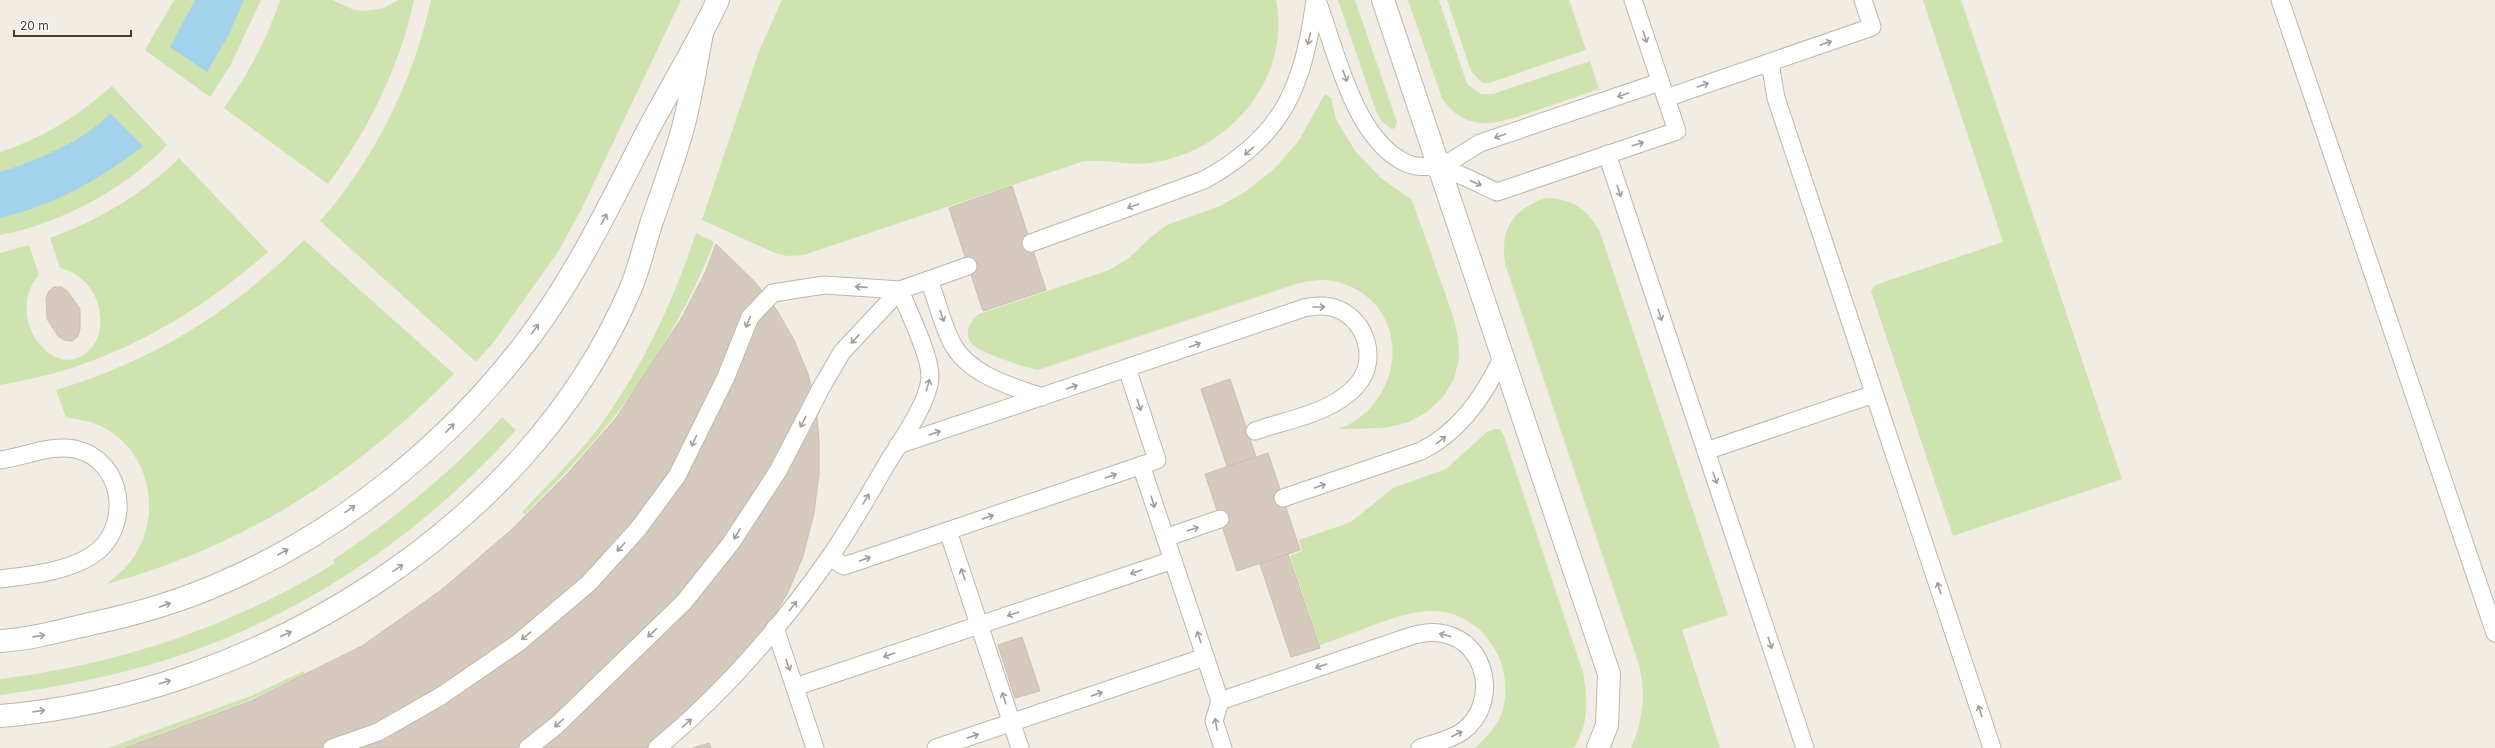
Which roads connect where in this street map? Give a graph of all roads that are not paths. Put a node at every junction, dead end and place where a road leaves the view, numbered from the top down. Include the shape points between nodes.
1 (718, 0) edge
2 (1316, 0) edge
3 (1384, 0) edge
4 (1633, 0) edge
5 (1863, 0) edge
6 (2280, 0) edge
7 (702, 34) junction
8 (1770, 63) junction
9 (1663, 90) junction
10 (1607, 154) junction
11 (1440, 168) junction
12 (1031, 243) dead end
13 (968, 266) dead end
14 (930, 280) junction
15 (900, 290) junction
16 (1503, 356) junction
17 (1127, 368) junction
18 (1874, 394) junction
19 (1042, 397) junction
20 (1256, 431) dead end
21 (898, 445) junction
22 (1706, 451) junction
23 (0, 460) edge
24 (1141, 466) junction
25 (1283, 498) dead end
26 (1220, 519) dead end
27 (948, 531) junction
28 (1165, 538) junction
29 (830, 557) junction
30 (1173, 560) junction
31 (0, 578) edge
32 (980, 625) junction
33 (775, 628) junction
34 (2495, 633) edge
35 (0, 641) edge
36 (1205, 657) junction
37 (795, 687) junction
38 (1220, 701) junction
39 (0, 716) edge
40 (1012, 722) junction
41 (332, 748) edge
42 (528, 748) edge
43 (657, 748) edge
44 (815, 748) edge
45 (936, 748) edge
46 (1020, 748) edge
47 (1223, 748) edge
48 (1420, 748) edge
49 (1598, 748) edge
50 (1805, 748) edge
51 (1992, 748) edge

1 - 7 street
2 -> 11 lane via 1359,114 1377,142 1403,162 1417,167
2 -> 12 lane via 1305,61 1295,88 1282,113 1251,150 1229,167 1204,180
3 - 11 street
4 -> 9 lane
8 -> 5 lane via 1872,28
6 - 34 lane
35 -> 7 street via 45,635 141,613 182,599 252,569 317,531 412,463 471,407 537,328 582,260 649,129
39 -> 7 street via 69,707 127,693 184,676 240,655 295,630 397,569 445,533 492,488 531,446 569,397 604,341 630,289 683,128
9 -> 8 lane
8 - 18 lane via 1776,98
10 -> 9 lane via 1677,131
9 -> 11 lane via 1480,143
11 -> 10 lane via 1497,192
10 -> 22 lane
11 - 16 street
13 - 14 lane
14 - 15 lane
14 -> 19 lane via 952,342 960,355 979,372
21 -> 15 lane via 922,406 930,376 924,352
15 -> 41 lane via 824,285 773,293 750,317 726,376 677,476 638,529 589,583 518,643 441,696 378,732
15 -> 42 lane via 842,352 778,471 732,543 684,602 557,725
25 -> 16 lane via 1434,445 1456,428 1474,406 1491,383
16 - 49 street via 1609,674 1607,725
19 -> 17 lane
17 -> 20 lane via 1304,308 1332,307 1344,312 1363,332 1368,359 1358,384 1336,404
17 -> 24 lane via 1158,460
18 - 22 lane
51 -> 18 lane
21 -> 19 lane
29 -> 21 lane
22 -> 50 lane
23 - 31 lane via 20,458 52,448 75,449 88,454 111,476 116,486 120,509 114,531 91,556 58,569
27 -> 24 lane
24 -> 28 lane
28 -> 26 lane
29 -> 27 lane via 844,566
32 -> 27 lane
28 - 30 lane
33 -> 29 lane
30 -> 32 lane
36 -> 30 lane
32 -> 37 lane
40 -> 32 lane
33 -> 37 lane
43 -> 33 lane via 688,722 744,666
36 - 38 lane
40 -> 36 lane
37 - 44 lane
47 -> 38 lane via 1214,721
48 -> 38 lane via 1463,731 1474,721 1482,708 1485,677 1480,662 1471,649 1445,634 1430,632 1414,635
45 -> 40 lane
40 - 46 lane

